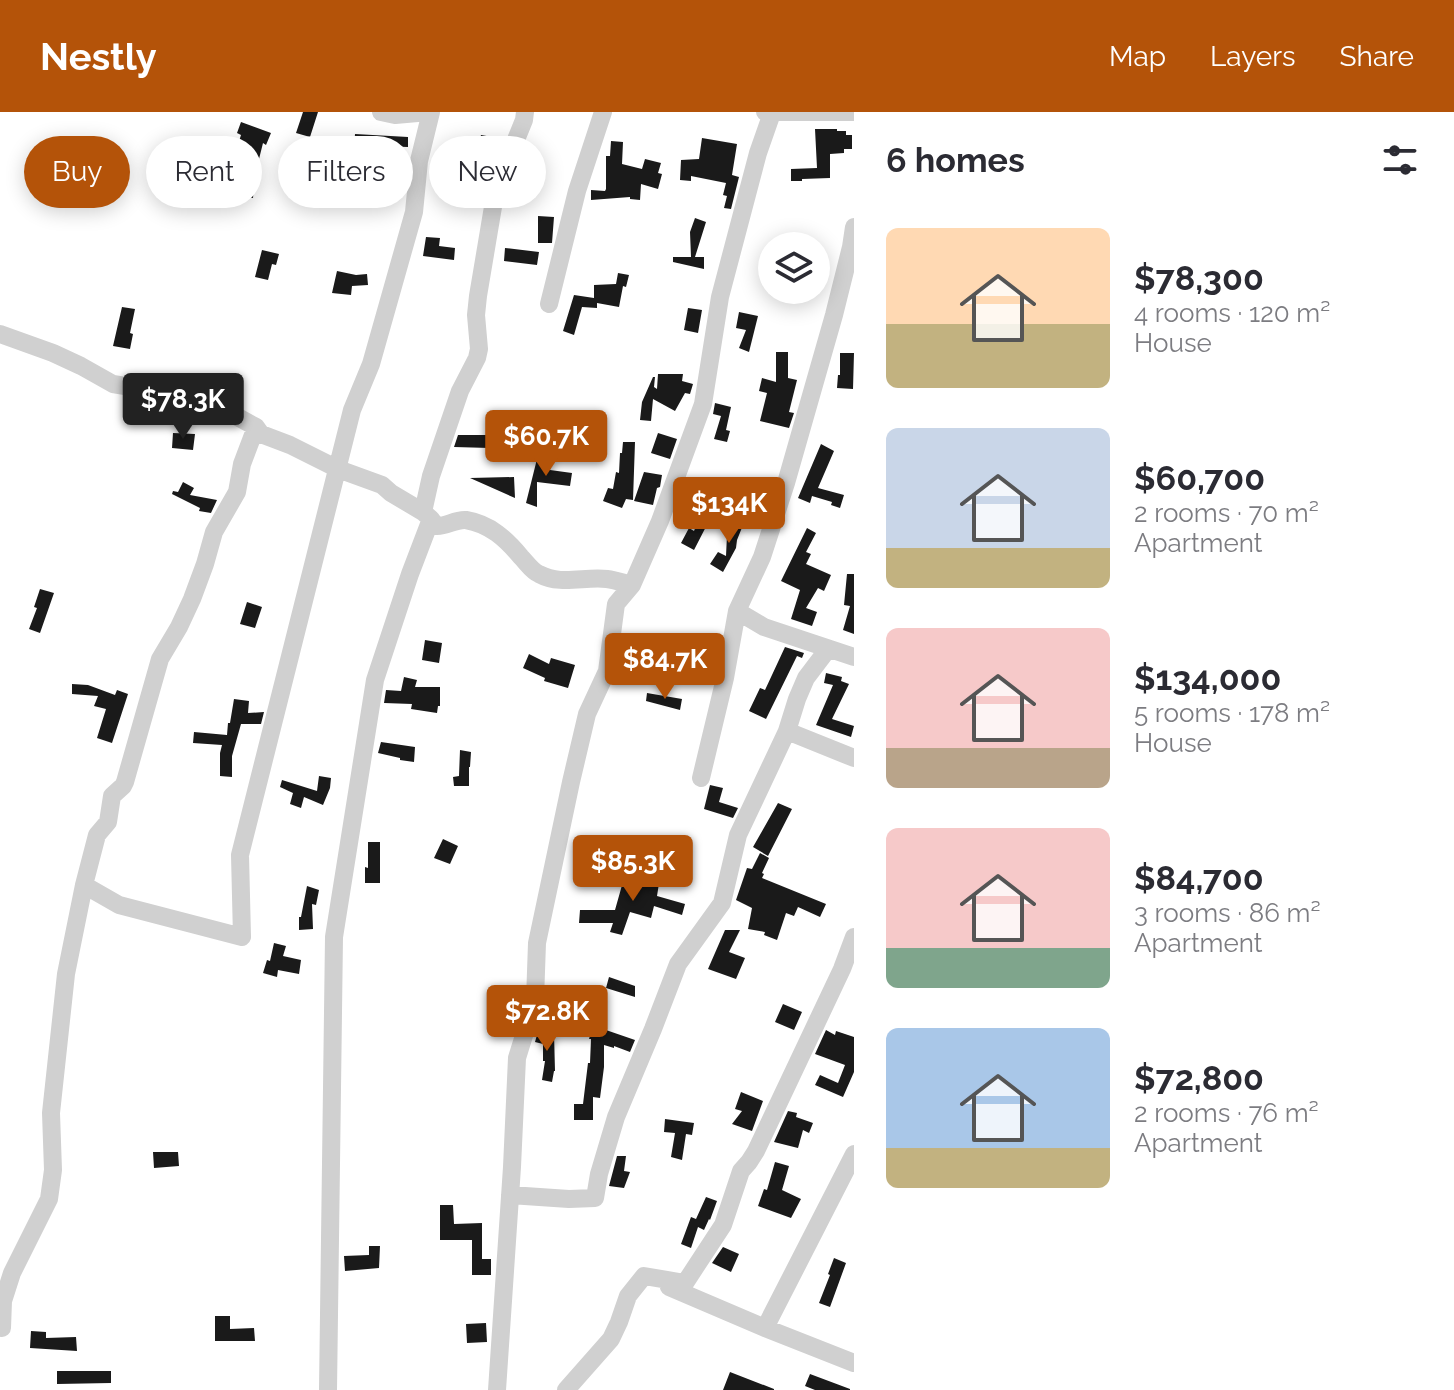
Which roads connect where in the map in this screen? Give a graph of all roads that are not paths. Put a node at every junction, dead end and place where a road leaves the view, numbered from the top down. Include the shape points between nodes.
1 (381, 112) edge
2 (430, 112) edge
3 (525, 112) edge
4 (603, 112) edge
5 (765, 112) edge
6 (854, 112) edge
7 (772, 113) edge
8 (854, 227) edge
9 (549, 304) dead end
10 (0, 334) edge
11 (256, 427) junction
12 (338, 469) junction
13 (427, 516) junction
14 (632, 585) junction
15 (737, 611) junction
16 (828, 649) junction
17 (854, 657) edge
18 (787, 731) junction
19 (854, 758) edge
20 (701, 778) dead end
21 (84, 885) junction
22 (854, 937) edge
23 (854, 1154) edge
24 (510, 1195) junction
25 (644, 1276) junction
26 (2, 1328) edge
27 (765, 1328) junction
28 (854, 1363) edge
29 (328, 1390) edge
30 (497, 1390) edge
31 (566, 1390) edge

1 - 2 street
2 - 12 street via 414,212
3 - 13 street via 496,189 478,296 477,358 431,476
4 - 9 street
5 - 7 street
6 - 7 street
7 - 14 street via 720,297 703,404
8 - 15 street via 786,483 762,557
10 - 11 street via 53,353 113,384 149,390 169,400 207,402
11 - 12 street
11 - 21 street via 237,492 214,532 192,599 160,659 125,782 112,796
12 - 13 street via 382,485
12 - 21 street via 240,855 242,937 119,905
13 - 14 street via 440,527 464,520 485,526 550,578 606,578
13 - 29 street via 375,680 334,937
14 - 24 street via 616,604 607,671 587,714 537,943 535,1000 517,1058
15 - 16 street via 764,627
15 - 20 street
16 - 17 street
16 - 18 street via 806,678
18 - 19 street
18 - 24 street via 738,835 722,903 678,964 616,1117 595,1198
21 - 26 street via 55,1063 49,1199 12,1273
22 - 25 street via 756,1151 741,1171 723,1225 685,1283
23 - 27 street
24 - 30 street
25 - 27 street
25 - 31 street via 628,1296 611,1339
27 - 28 street

